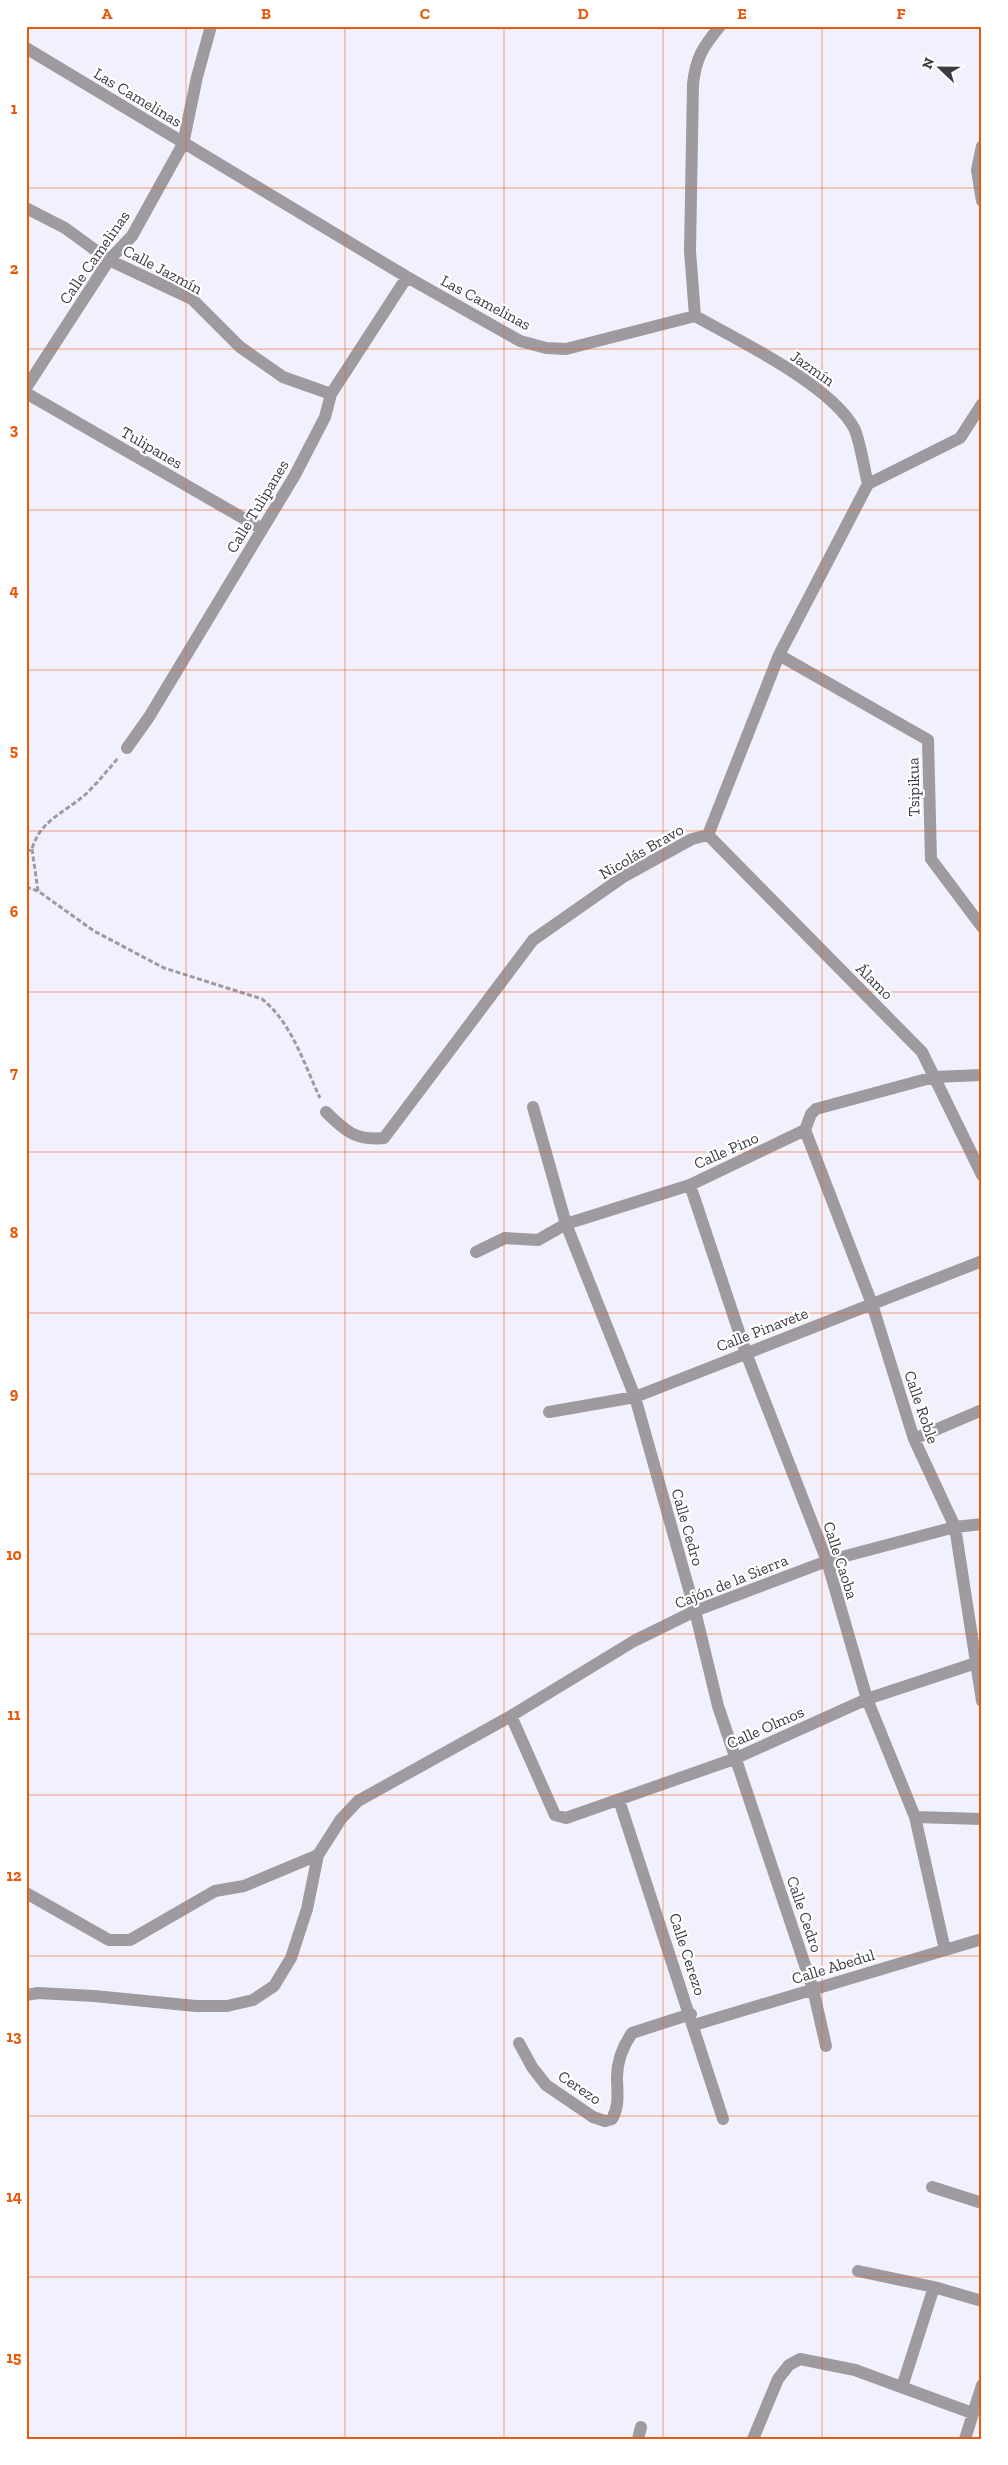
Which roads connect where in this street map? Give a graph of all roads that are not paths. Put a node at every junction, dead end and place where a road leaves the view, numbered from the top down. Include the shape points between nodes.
1 (211, 26) edge
2 (720, 26) edge
3 (26, 48) edge
4 (183, 144) junction
5 (982, 146) edge
6 (982, 201) edge
7 (26, 208) edge
8 (109, 260) junction
9 (407, 277) junction
10 (695, 316) junction
11 (26, 388) edge
12 (26, 393) edge
13 (331, 394) junction
14 (982, 404) edge
15 (868, 484) junction
16 (262, 529) junction
17 (779, 656) junction
18 (127, 748) road end
19 (708, 835) junction
20 (982, 927) edge
21 (982, 1075) edge
22 (934, 1077) junction
23 (533, 1107) dead end
24 (326, 1112) road end
25 (805, 1130) junction
26 (982, 1175) edge
27 (690, 1185) junction
28 (566, 1224) junction
29 (476, 1252) dead end
30 (982, 1261) edge
31 (872, 1304) junction
32 (746, 1353) junction
33 (635, 1397) junction
34 (982, 1410) edge
35 (550, 1412) dead end
36 (914, 1439) junction
37 (982, 1524) edge
38 (955, 1526) junction
39 (827, 1561) junction
40 (695, 1611) junction
41 (978, 1662) edge
42 (866, 1699) junction
43 (982, 1701) edge
44 (511, 1716) junction
45 (734, 1759) junction
46 (620, 1800) junction
47 (915, 1817) junction
48 (982, 1819) edge
49 (318, 1855) junction
50 (26, 1893) edge
51 (982, 1939) edge
52 (945, 1950) junction
53 (813, 1989) junction
54 (26, 1994) edge
55 (692, 2020) junction
56 (519, 2043) dead end
57 (826, 2046) dead end
58 (723, 2119) dead end
59 (932, 2187) dead end
60 (982, 2203) edge
61 (858, 2271) dead end
62 (934, 2287) junction
63 (982, 2301) edge
64 (982, 2385) edge
65 (902, 2387) junction
66 (972, 2413) junction
67 (753, 2439) edge
68 (965, 2439) edge

1 - 4 street, Calle Camelinas
2 - 10 street via 700,51 693,84 690,252
3 - 4 street, Las Camelinas
4 - 8 street, Calle Camelinas via 132,236
4 - 9 street, Las Camelinas
5 - 6 street via 977,170
7 - 8 street, Calle Jazmín via 65,228
8 - 11 street, Calle Camelinas
8 - 13 street, Calle Jazmín via 192,299 240,347 283,377
9 - 10 street, Las Camelinas via 520,341 546,348 566,349
9 - 13 street, Calle Tulipanes
10 - 15 street, Jazmín via 788,369 840,407 854,429
12 - 16 street, Tulipanes
13 - 16 street, Calle Tulipanes via 325,418 296,475
14 - 15 street via 960,438
15 - 17 street, Nicolás Bravo
16 - 18 street, Calle Tulipanes
17 - 19 street, Nicolás Bravo
17 - 20 street, Tsipikua via 928,740 930,859
19 - 22 street, Álamo via 922,1052
19 - 24 street, Nicolás Bravo via 692,839 623,877 533,940 384,1138 359,1138
21 - 22 street
22 - 25 street via 816,1109
22 - 26 street, Álamo
23 - 28 street, Calle Cedro
25 - 27 street, Calle Pino
25 - 31 street, Calle Roble
27 - 28 street, Calle Pino
27 - 32 street, Calle Caoba
28 - 29 street, Calle Pino via 538,1240 506,1238
28 - 33 street, Calle Cedro
30 - 31 street, Calle Pinavete
31 - 32 street, Calle Pinavete
31 - 36 street, Calle Roble
32 - 33 street, Calle Pinavete
32 - 39 street, Calle Caoba
33 - 35 street, Calle Pinavete
33 - 40 street, Calle Cedro
34 - 36 street
36 - 38 street, Calle Roble
37 - 38 street, Cajón de la Sierra
38 - 39 street, Cajón de la Sierra
38 - 41 street, Calle Roble
39 - 40 street, Cajón de la Sierra
39 - 42 street, Calle Caoba
40 - 44 street, Cajón de la Sierra via 634,1641
40 - 45 street, Calle Cedro
41 - 42 street, Calle Olmos
41 - 43 street, Calle Roble
42 - 45 street, Calle Olmos
42 - 47 street, Calle Caoba
44 - 46 street, Calle Olmos via 555,1815 566,1818
44 - 49 street, Cajón de la Sierra via 358,1801 340,1819
45 - 46 street, Calle Olmos
45 - 53 street, Calle Cedro
46 - 55 street, Calle Cerezo
47 - 48 street
47 - 52 street, Calle Caoba
49 - 50 street via 244,1886 215,1891 130,1940 109,1940
49 - 54 street, Cajón de la Sierra via 307,1909 291,1958 274,1986 253,2000 227,2006 196,2006 66,1994
51 - 52 street, Calle Abedul
52 - 53 street, Calle Abedul
53 - 55 street, Calle Abedul
53 - 57 street, Calle Cedro
55 - 56 street, Cerezo via 632,2033 620,2055 618,2109 612,2119 605,2121 593,2117 546,2085
55 - 58 street, Calle Cerezo
59 - 60 street
61 - 62 street
62 - 63 street
62 - 65 street
64 - 66 street
65 - 66 street
65 - 67 street via 856,2370 800,2360 789,2365 778,2379
66 - 68 street

